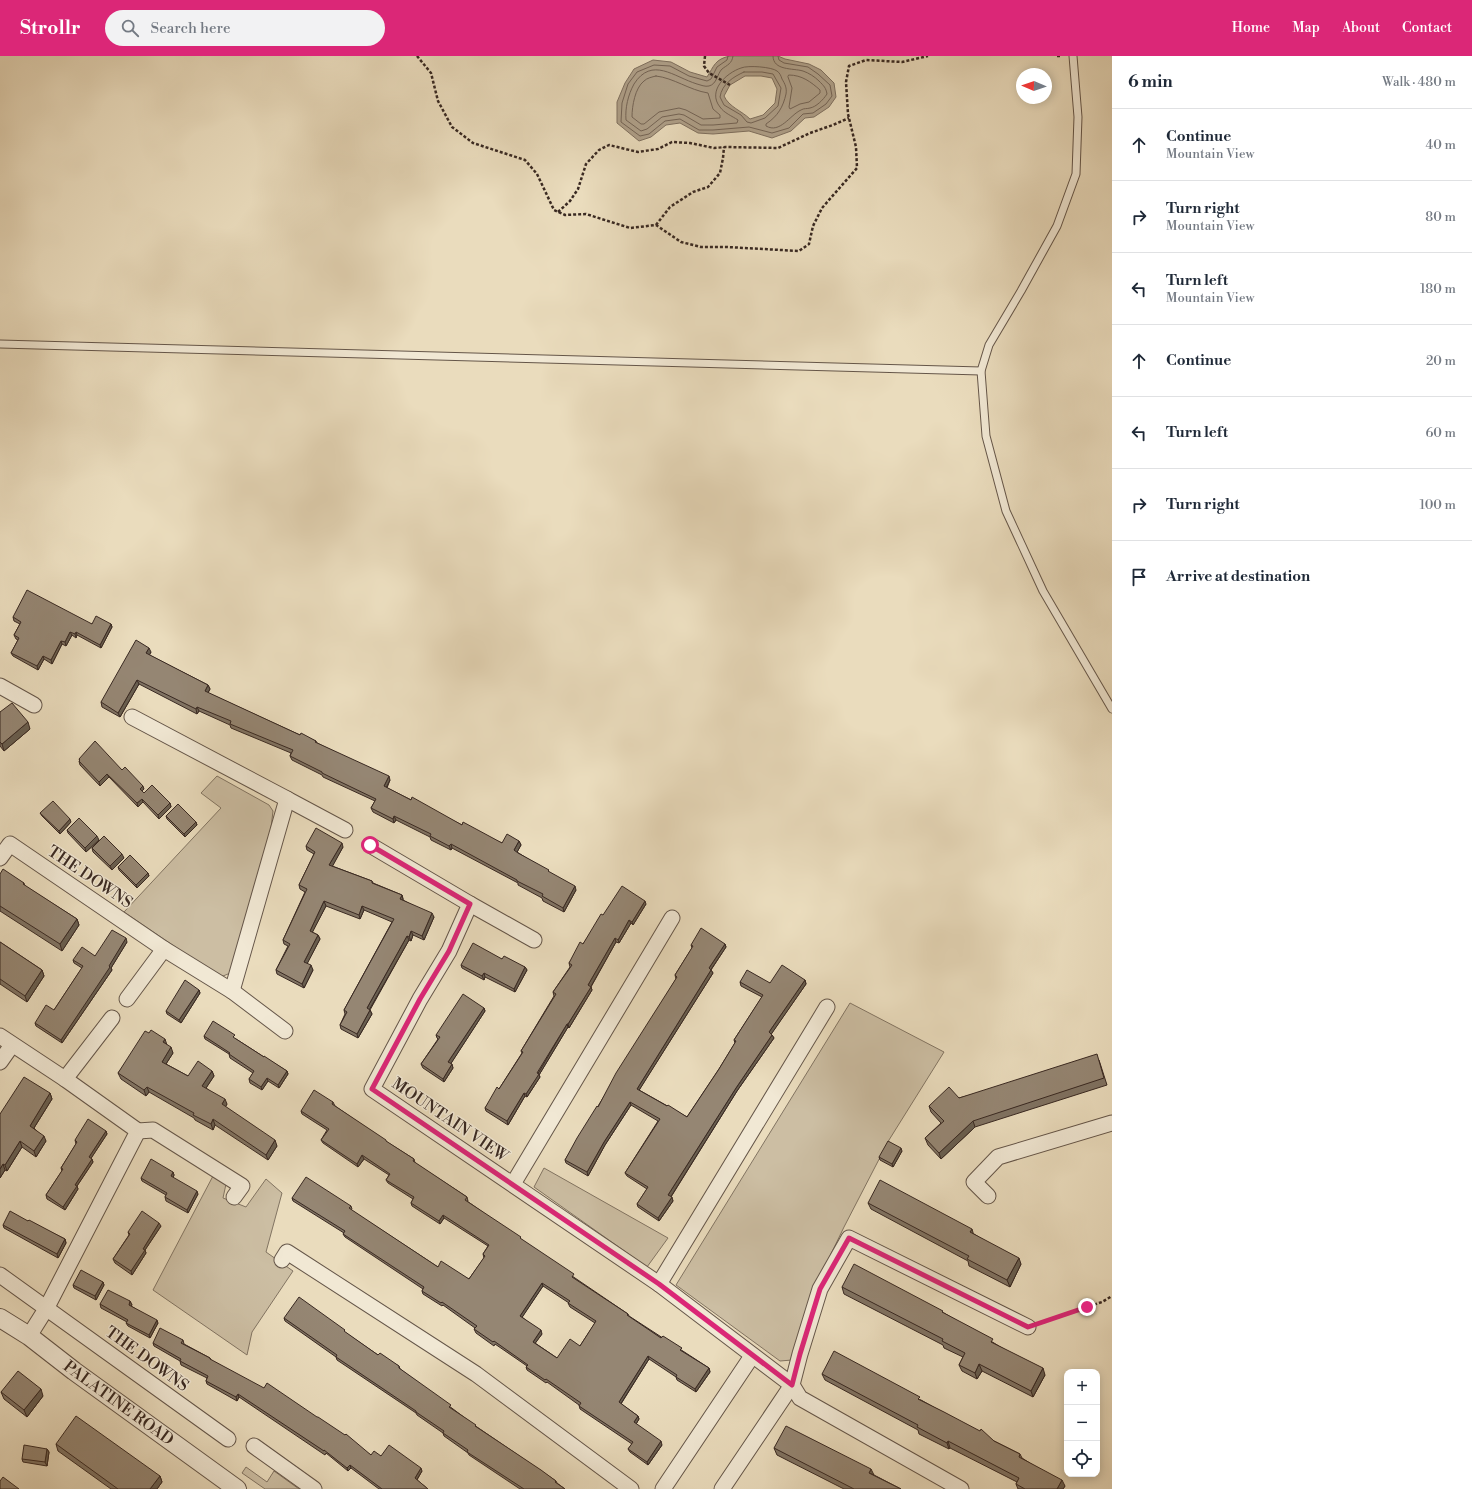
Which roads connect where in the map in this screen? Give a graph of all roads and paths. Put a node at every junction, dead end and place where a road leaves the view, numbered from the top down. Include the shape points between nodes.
1 (417, 56) edge
2 (705, 56) edge
3 (928, 56) edge
4 (1073, 56) edge
5 (730, 85) dead end
6 (849, 118) junction
7 (724, 147) junction
8 (558, 212) junction
9 (656, 225) junction
10 (0, 344) edge
11 (981, 371) junction
12 (0, 686) edge
13 (34, 705) dead end
14 (1112, 709) edge
15 (132, 717) dead end
16 (286, 799) junction
17 (345, 830) dead end
18 (370, 845) dead end
19 (0, 858) edge
20 (470, 904) junction
21 (672, 918) dead end
22 (534, 940) dead end
23 (164, 949) junction
24 (232, 991) junction
25 (126, 999) dead end
26 (827, 1008) dead end
27 (112, 1018) dead end
28 (285, 1031) dead end
29 (0, 1036) edge
30 (12, 1045) junction
31 (0, 1062) edge
32 (65, 1079) junction
33 (1112, 1123) edge
34 (138, 1132) junction
35 (513, 1184) junction
36 (988, 1196) dead end
37 (234, 1197) dead end
38 (282, 1260) dead end
39 (0, 1275) edge
40 (659, 1284) junction
41 (1112, 1296) edge
42 (46, 1309) junction
43 (0, 1318) edge
44 (1028, 1327) joint
45 (29, 1336) junction
46 (752, 1356) junction
47 (792, 1385) junction
48 (228, 1439) dead end
49 (254, 1446) dead end
50 (237, 1489) edge
51 (314, 1489) edge
52 (631, 1489) edge
53 (664, 1489) edge
54 (722, 1489) edge
55 (962, 1489) edge

1 - 8 path via 431,73 438,101 452,127 473,143 525,160 537,174 554,210
2 - 5 path via 704,66 709,73
3 - 6 path via 902,62 866,60 849,66 846,82
4 - 11 lane via 1078,117 1076,174 1057,226 989,345
6 - 7 path via 778,148
6 - 9 path via 856,147 857,168 822,208 813,226 809,244 799,251 701,247 681,242
7 - 8 path via 672,142 658,149 638,152 609,145 586,164 578,189
7 - 9 path via 720,173 708,187 693,192 670,207
8 - 9 path via 565,216 586,214 630,228
10 - 11 lane
11 - 14 lane via 986,436 1006,511 1043,591
12 - 13 street
15 - 16 street
16 - 17 street
16 - 24 street
18 - 20 street
19 - 23 street, THE DOWNS via 10,844
20 - 22 street
20 - 35 street, MOUNTAIN VIEW via 449,951 372,1089
21 - 35 street
23 - 24 street, THE DOWNS
23 - 25 street
24 - 28 street, THE DOWNS
26 - 40 street
27 - 32 street
29 - 30 street
30 - 31 street
30 - 32 street
32 - 34 street
33 - 36 street via 998,1157 974,1182
34 - 37 street via 153,1130 242,1186
34 - 42 street
35 - 40 street, MOUNTAIN VIEW
38 - 52 street via 287,1252 476,1374
39 - 42 street, THE DOWNS
40 - 46 street, MOUNTAIN VIEW
41 - 44 path via 1102,1302
42 - 45 street
42 - 48 street, THE DOWNS
43 - 45 street, PALATINE ROAD
44 - 47 street via 849,1238 820,1289
45 - 50 street, PALATINE ROAD
46 - 47 street, MOUNTAIN VIEW
46 - 53 street
47 - 54 street
47 - 55 street, MOUNTAIN VIEW via 800,1398
49 - 51 street

